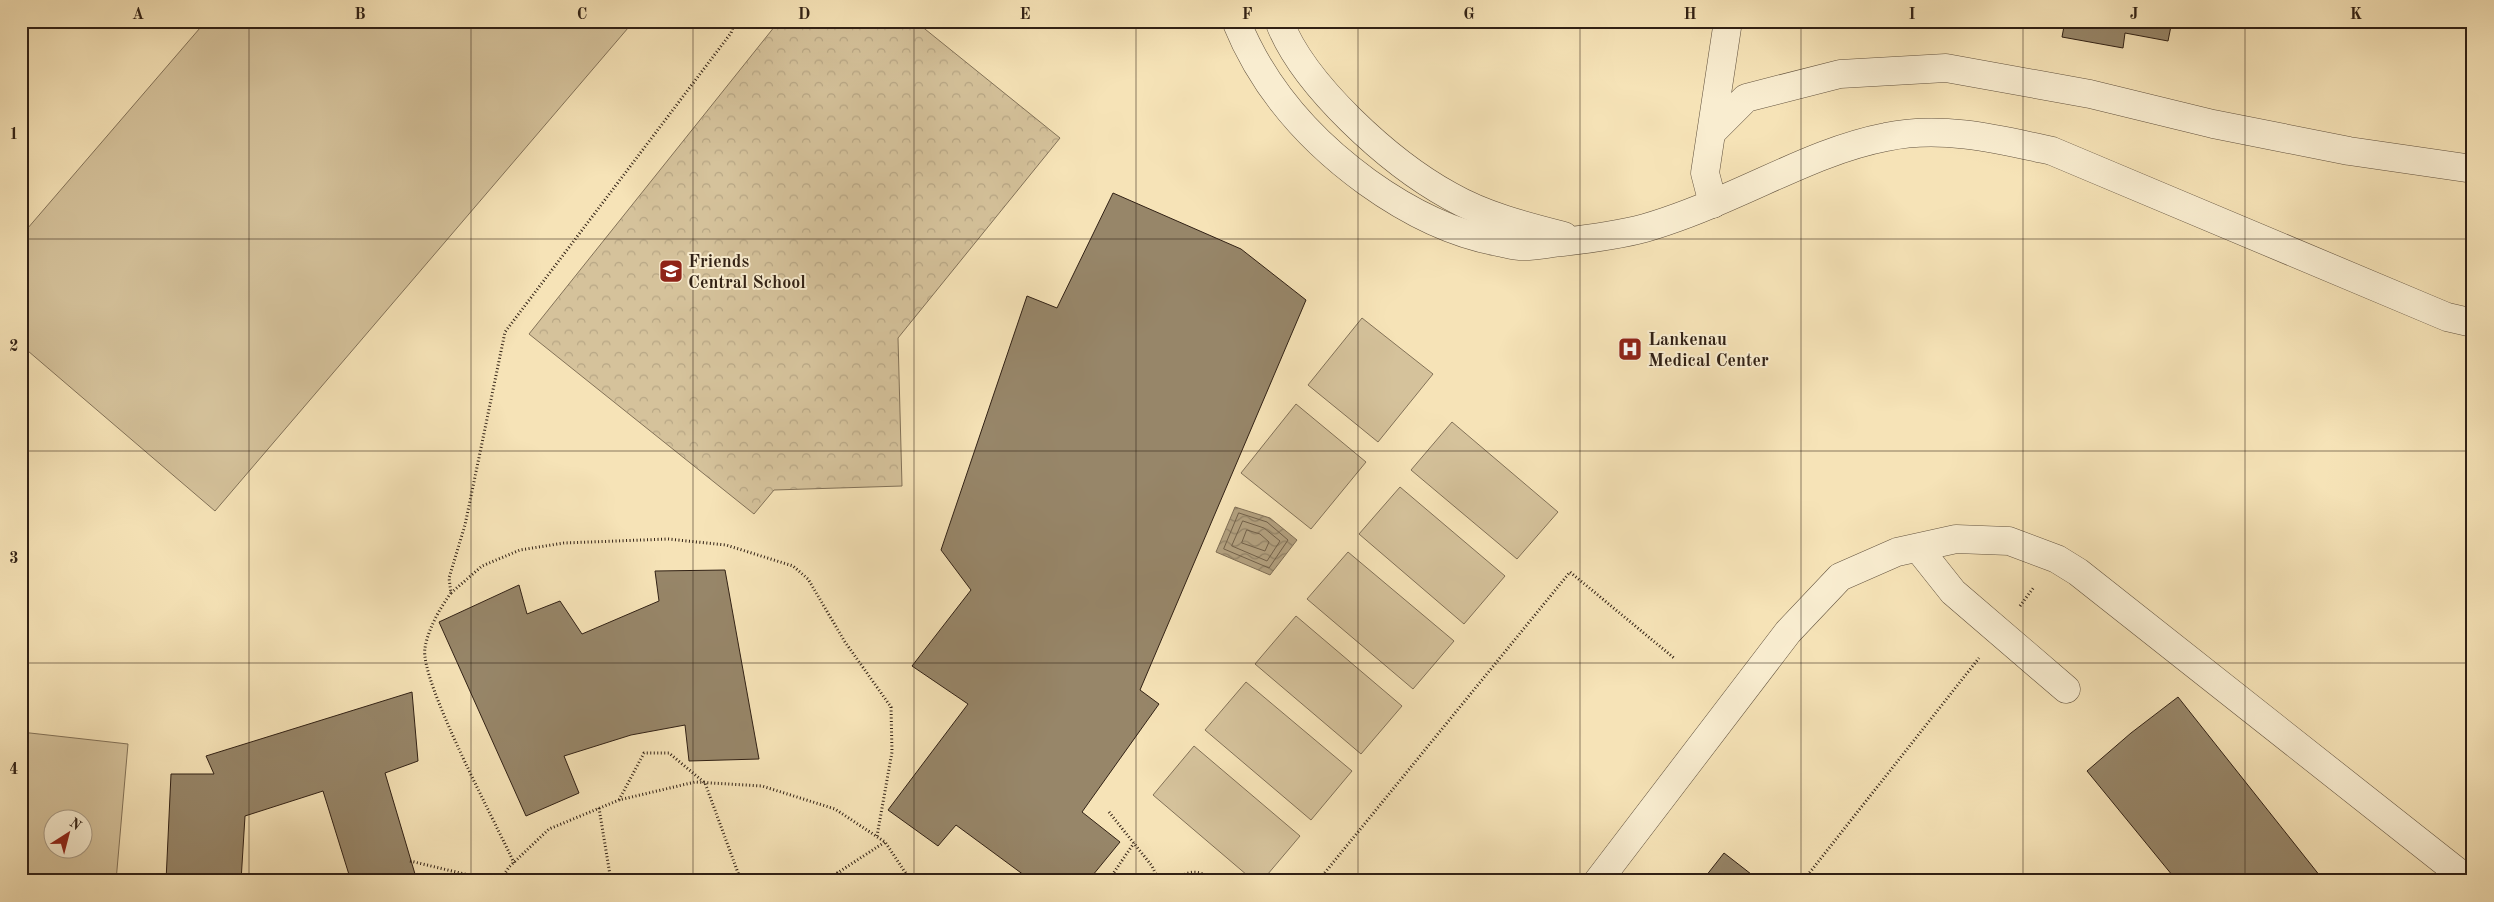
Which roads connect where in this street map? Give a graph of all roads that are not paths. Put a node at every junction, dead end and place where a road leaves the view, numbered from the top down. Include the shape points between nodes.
1 (1236, 21) edge
2 (1279, 21) edge
3 (1728, 21) edge
4 (1712, 132) junction
5 (2473, 170) edge
6 (1713, 204) junction
7 (1578, 240) junction
8 (2473, 323) edge
9 (1918, 548) junction
10 (2066, 690) dead end
11 (1598, 881) edge
12 (2469, 881) edge

1 - 7 lane via 1248,53 1305,129 1346,166 1390,198 1435,223 1481,239 1524,246
2 - 7 lane via 1312,76 1383,149 1411,171 1482,212
3 - 4 lane
4 - 5 lane via 1746,98 1840,74 1946,68 2090,94 2213,124
4 - 6 lane via 1705,173
6 - 7 lane via 1645,228
6 - 8 lane via 1827,154 1887,136 1941,132 1993,137 2052,151 2447,317
9 - 10 lane via 1953,592
9 - 11 lane via 1897,552 1840,577 1788,632
9 - 12 lane via 1956,539 2009,541 2057,559 2086,578

